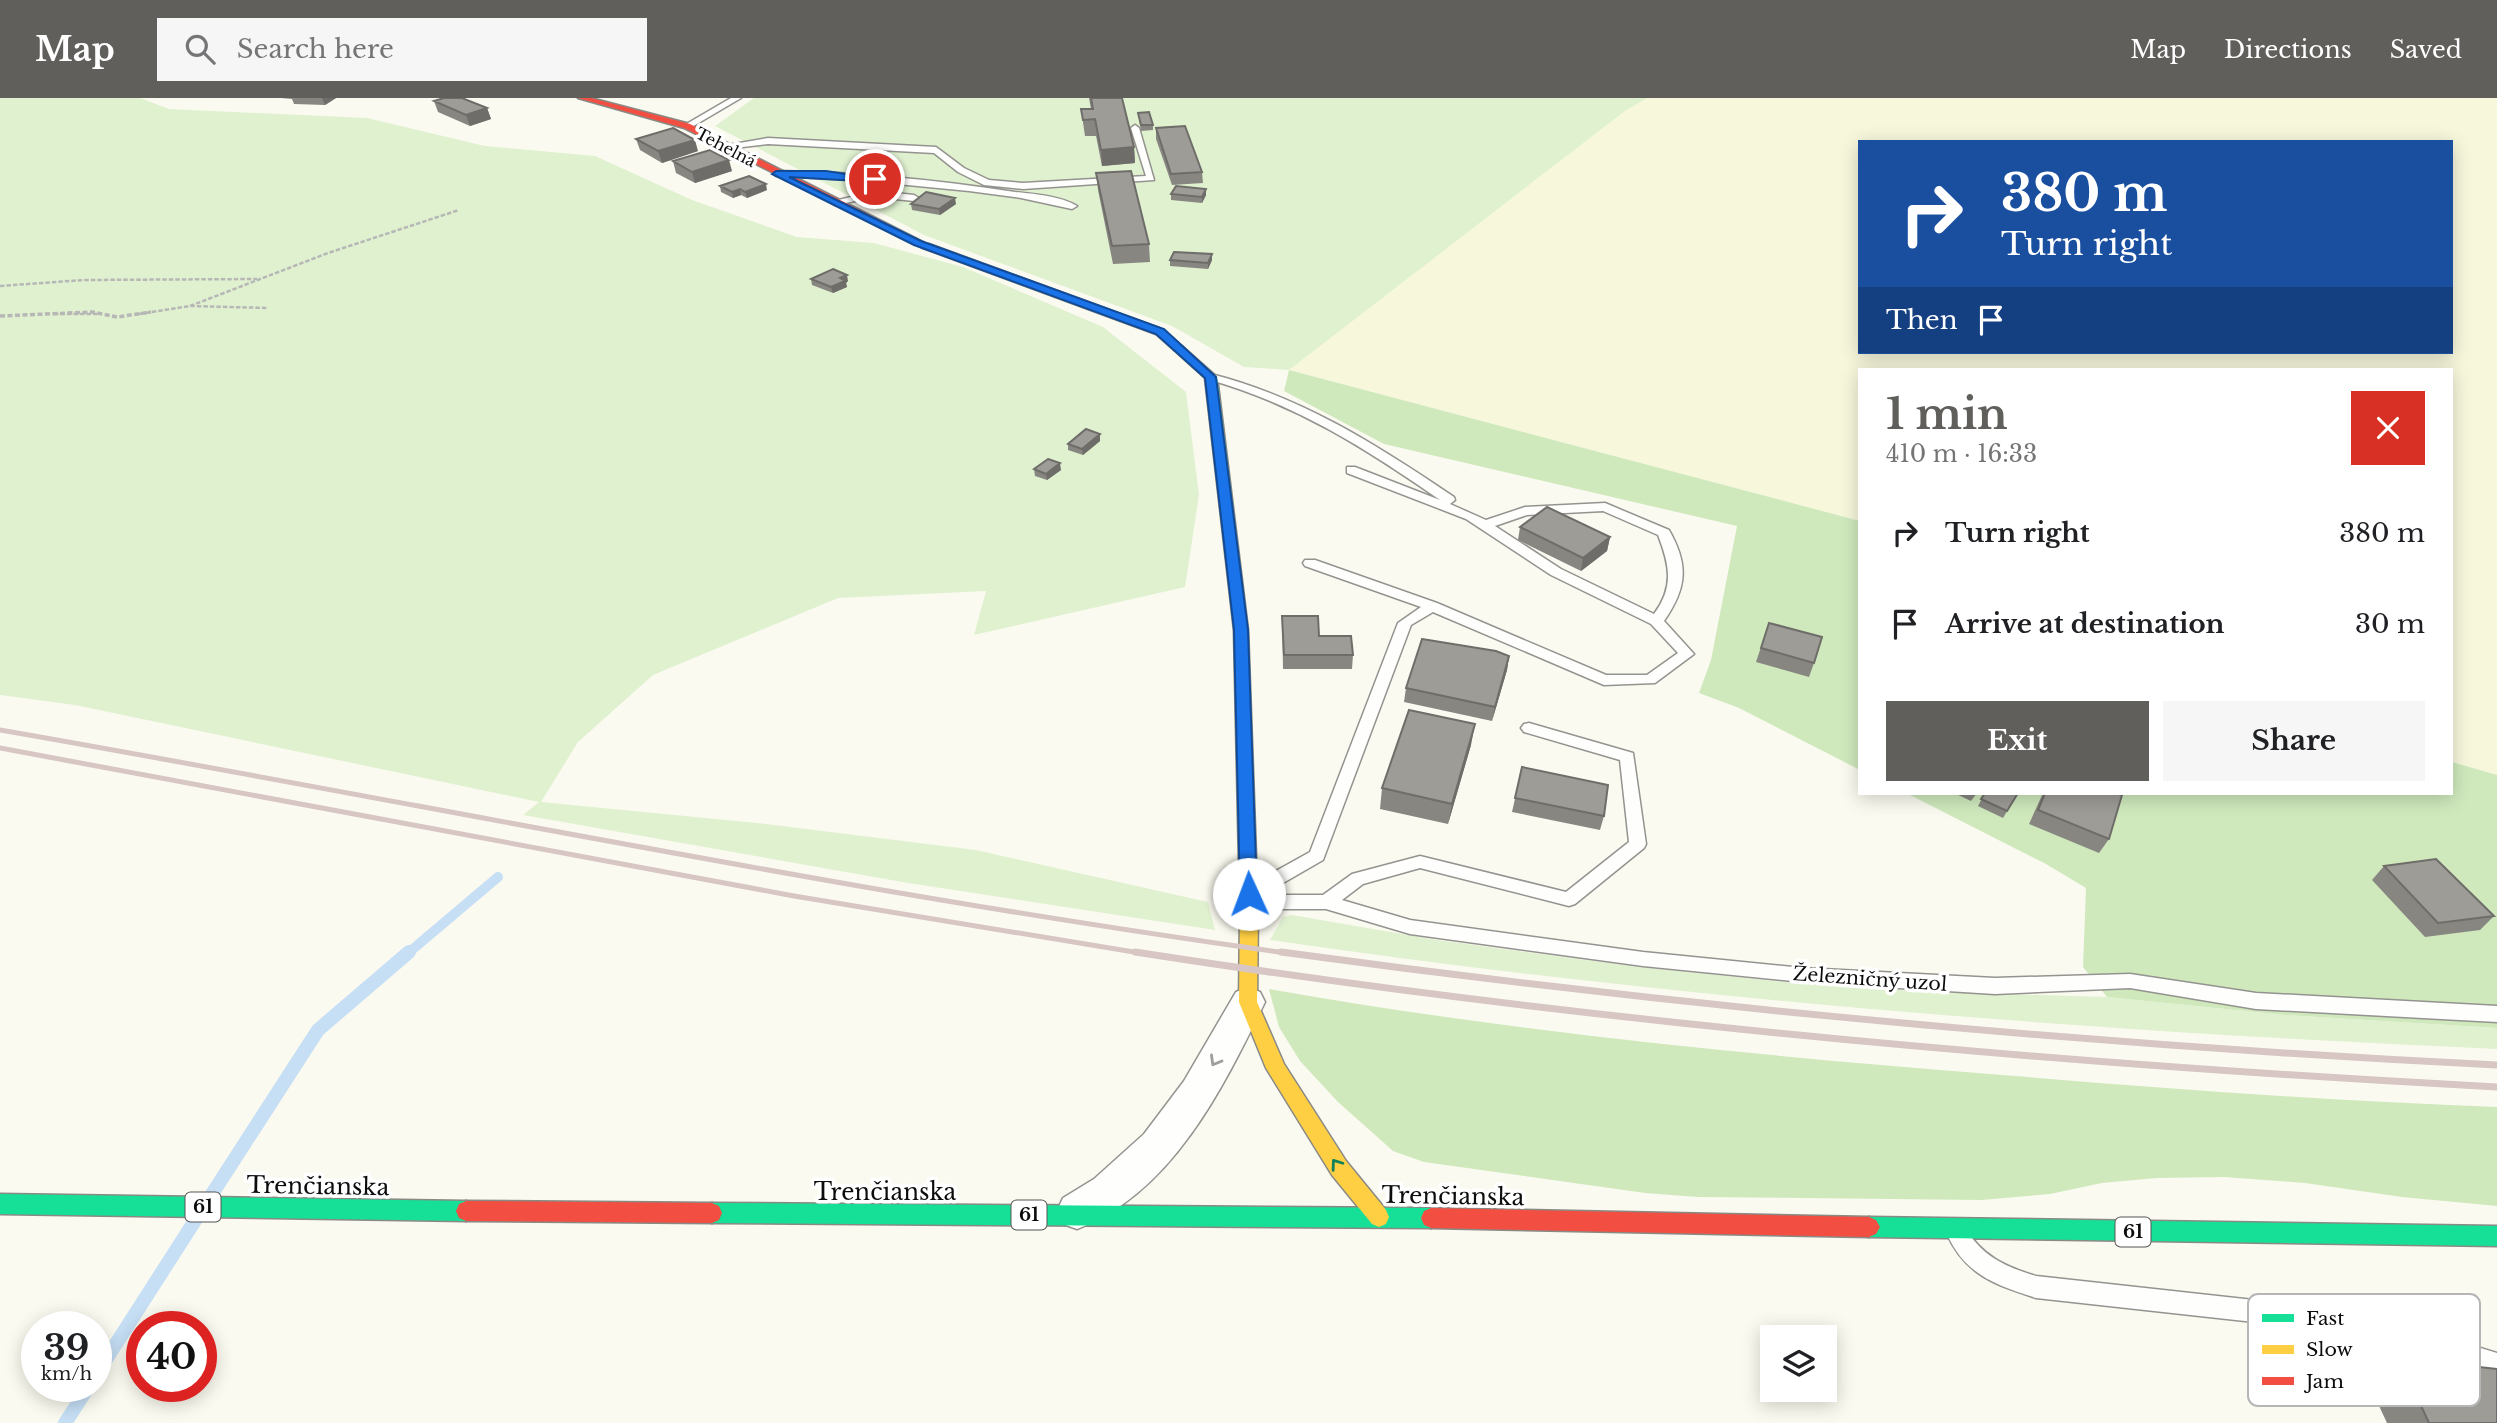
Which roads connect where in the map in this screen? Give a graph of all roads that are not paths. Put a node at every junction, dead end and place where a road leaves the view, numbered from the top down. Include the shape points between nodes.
1 (582, 98) edge
2 (737, 98) edge
3 (687, 126) junction
4 (1135, 128) dead end
5 (726, 146) junction
6 (776, 174) junction
7 (914, 198) edge
8 (835, 202) junction
9 (1072, 206) dead end
10 (1210, 377) junction
11 (1351, 470) dead end
12 (1471, 516) junction
13 (1485, 525) junction
14 (1310, 563) dead end
15 (1432, 606) junction
16 (1656, 621) junction
17 (1529, 728) dead end
18 (1249, 902) junction
19 (1326, 902) junction
20 (1248, 1002) junction
21 (2497, 1014) edge
22 (0, 1204) edge
23 (1069, 1215) junction
24 (1379, 1217) junction
25 (1957, 1229) junction
26 (2497, 1236) edge
27 (2248, 1310) edge
28 (2480, 1359) edge
29 (2497, 1364) edge

1 - 3 street, Tehelná
2 - 3 lane
3 - 5 street, Tehelná
4 - 5 lane via 1151,178 1023,186 987,183 936,150 768,141
5 - 6 street, Tehelná
6 - 8 street, Tehelná
6 - 9 lane via 933,185
7 - 8 lane via 876,194
8 - 10 street, Tehelná via 918,243 1160,332
10 - 12 lane via 1256,387 1308,410
10 - 18 street via 1241,630
11 - 12 lane
12 - 13 lane
13 - 16 lane via 1556,572
13 - 16 lane via 1525,511 1605,508 1664,533 1678,569 1672,601
14 - 15 lane
15 - 16 lane via 1604,680 1650,680 1687,654
15 - 18 lane via 1405,623 1317,856
17 - 19 lane via 1627,757 1638,844 1569,899 1420,862 1358,878
18 - 19 lane, Železničný uzol
18 - 20 street
19 - 21 lane, Železničný uzol via 1410,927 1643,959 1803,975 1995,986 2130,981 2256,1001
20 -> 23 street via 1180,1121 1149,1159 1109,1194
24 -> 20 street via 1307,1121 1276,1068
22 - 23 street, Trenčianska / 61
23 - 24 street, Trenčianska / 61
24 - 25 street, Trenčianska / 61
25 - 26 street, 61
25 - 27 lane via 1962,1244 1977,1261 1998,1275 2036,1287
28 - 29 lane

